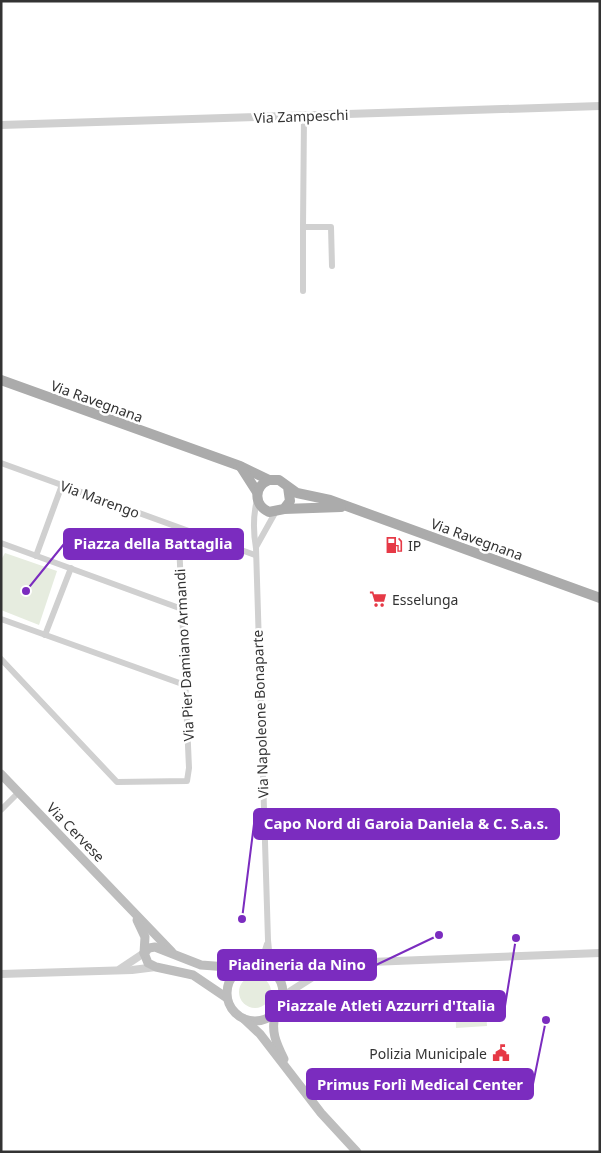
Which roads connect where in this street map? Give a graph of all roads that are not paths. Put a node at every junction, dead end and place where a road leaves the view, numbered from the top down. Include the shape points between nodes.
1 (600, 106) edge
2 (304, 116) junction
3 (1, 125) edge
4 (303, 227) junction
5 (332, 266) dead end
6 (303, 291) dead end
7 (1, 380) edge
8 (1, 463) edge
9 (240, 466) junction
10 (269, 480) junction
11 (62, 485) junction
12 (288, 487) junction
13 (257, 495) junction
14 (345, 507) junction
15 (280, 511) junction
16 (186, 531) junction
17 (2, 544) edge
18 (255, 552) junction
19 (36, 556) junction
20 (71, 568) junction
21 (600, 598) edge
22 (182, 609) junction
23 (1, 619) edge
24 (45, 636) junction
25 (1, 659) edge
26 (185, 685) junction
27 (1, 774) edge
28 (19, 792) junction
29 (1, 810) edge
30 (130, 909) junction
31 (268, 940) junction
32 (172, 952) junction
33 (144, 953) junction
34 (600, 953) edge
35 (254, 964) junction
36 (333, 965) junction
37 (156, 967) junction
38 (241, 968) junction
39 (118, 970) junction
40 (274, 973) junction
41 (1, 974) edge
42 (283, 996) junction
43 (227, 998) junction
44 (276, 1012) junction
45 (244, 1019) junction
46 (296, 1081) junction
47 (358, 1152) edge

1 - 2 street, Via Zampeschi
2 - 3 street, Via Zampeschi
2 - 4 street
4 - 5 street via 332,226
4 - 6 street
7 - 9 main road, Via Ravegnana
8 - 11 street, Via Marengo
9 - 10 main road, Via Ravegnana
9 - 13 main road
10 - 12 main road via 279,480
10 - 13 main road via 262,484
11 - 16 street, Via Marengo
11 - 19 street
12 - 14 main road, Via Ravegnana via 297,493 330,500
12 - 15 main road via 290,501
13 - 15 main road via 264,510
13 - 18 street, Via Napoleone Bonaparte
14 - 15 main road, Via Ravegnana
14 - 21 main road, Via Ravegnana
15 - 18 street
16 - 18 street, Via Marengo
16 - 22 street, Via Pier Damiano Armandi via 179,542
17 - 19 street
18 - 31 street, Via Napoleone Bonaparte
19 - 20 street
20 - 22 street
20 - 24 street
22 - 26 street, Via Pier Damiano Armandi
23 - 24 street
24 - 26 street
25 - 26 street, Via Pier Damiano Armandi via 117,782 187,782 190,768
27 - 28 main road, Via Cervese
28 - 29 street
28 - 30 main road, Via Cervese
30 - 32 main road, Via Cervese
30 - 33 main road, Via Cervese via 143,932
31 - 35 street, Via Napoleone Bonaparte via 263,957
31 - 40 street, Via Napoleone Bonaparte
32 - 33 main road, Via Cervese via 155,947
32 - 38 main road, Via Cervese via 200,964
33 - 37 main road via 148,963
33 - 39 street
34 - 36 street
35 - 38 main road, Via Cervese
35 - 40 main road
36 - 40 street
36 - 42 street
37 - 39 street
37 - 43 main road via 193,975
38 - 43 main road via 228,982
39 - 41 street
40 - 42 main road via 282,986
42 - 44 main road
43 - 45 main road via 232,1010
44 - 45 main road via 261,1020
44 - 46 main road via 273,1032
45 - 46 main road via 260,1034
46 - 47 main road

